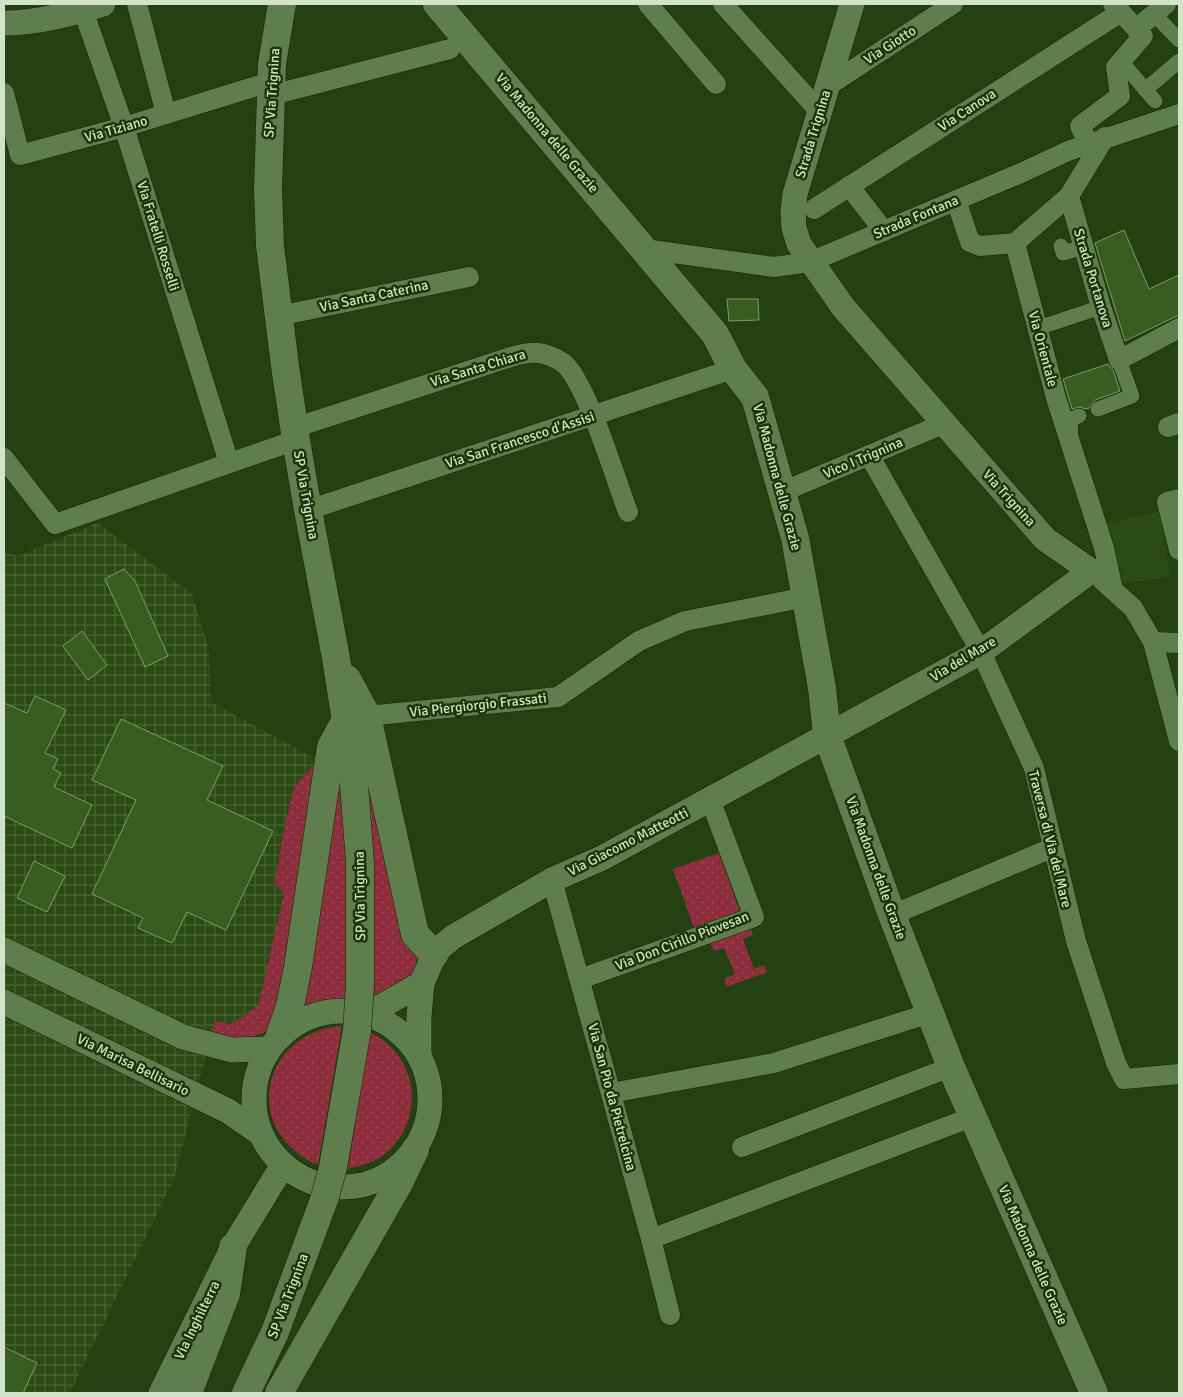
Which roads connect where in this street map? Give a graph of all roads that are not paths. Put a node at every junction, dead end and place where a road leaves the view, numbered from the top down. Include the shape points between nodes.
1 (138, 4) edge
2 (282, 4) edge
3 (437, 4) edge
4 (648, 4) edge
5 (724, 4) edge
6 (852, 4) edge
7 (953, 4) edge
8 (93, 7) edge
9 (1117, 8) edge
10 (1160, 9) edge
11 (4, 23) edge
12 (1136, 29) junction
13 (1179, 40) edge
14 (450, 49) dead end
15 (1121, 61) junction
16 (1179, 61) edge
17 (716, 84) dead end
18 (828, 86) junction
19 (272, 88) junction
20 (1145, 90) junction
21 (4, 93) edge
22 (1155, 101) dead end
23 (820, 112) junction
24 (166, 114) junction
25 (1179, 114) edge
26 (124, 127) junction
27 (1096, 140) junction
28 (849, 186) junction
29 (1068, 196) junction
30 (956, 200) junction
31 (814, 209) dead end
32 (884, 231) junction
33 (1015, 243) junction
34 (1061, 246) dead end
35 (1083, 247) junction
36 (644, 249) junction
37 (810, 262) junction
38 (469, 277) dead end
39 (1101, 307) junction
40 (278, 316) junction
41 (1038, 328) junction
42 (1179, 328) edge
43 (1119, 360) junction
44 (733, 369) junction
45 (1098, 410) dead end
46 (593, 416) junction
47 (1079, 416) dead end
48 (943, 424) junction
49 (295, 434) junction
50 (1070, 440) junction
51 (869, 455) junction
52 (4, 458) edge
53 (229, 463) junction
54 (782, 492) junction
55 (1173, 500) edge
56 (308, 510) junction
57 (628, 512) dead end
58 (1179, 550) edge
59 (1091, 571) junction
60 (1113, 590) junction
61 (806, 597) junction
62 (1153, 642) junction
63 (1179, 643) edge
64 (981, 652) junction
65 (1174, 701) edge
66 (356, 718) junction
67 (827, 735) junction
68 (1179, 739) edge
69 (710, 799) junction
70 (1052, 848) junction
71 (552, 880) junction
72 (892, 916) junction
73 (4, 950) edge
74 (434, 955) junction
75 (580, 979) junction
76 (422, 983) junction
77 (4, 1002) edge
78 (930, 1013) junction
79 (363, 1022) junction
80 (274, 1042) junction
81 (419, 1054) junction
82 (950, 1066) junction
83 (1179, 1074) edge
84 (611, 1093) junction
85 (972, 1117) junction
86 (260, 1133) junction
87 (742, 1147) dead end
88 (415, 1150) junction
89 (283, 1165) junction
90 (651, 1239) junction
91 (233, 1247) junction
92 (670, 1314) dead end
93 (160, 1393) edge
94 (188, 1393) edge
95 (246, 1393) edge
96 (279, 1393) edge
97 (1094, 1393) edge

1 - 24 street
2 - 19 main road, SP Via Trignina via 272,64
3 - 36 main road, Via Madonna delle Grazie
4 - 17 street
5 - 23 street
6 - 18 street, Strada Trignina
7 - 18 street, Via Giotto
8 - 11 street via 51,18
8 - 26 street, Via Fratelli Rosselli
9 - 12 street
9 - 28 street, Via Canova
10 - 12 street
10 - 13 street
12 - 15 street via 1142,36
14 - 19 street, Via Tiziano
15 - 20 street
15 - 27 street via 1116,67 1120,96 1080,126
16 - 20 street
18 - 23 street, Strada Trignina
19 - 24 street, Via Tiziano
19 - 40 main road, SP Via Trignina via 268,190
20 - 22 street
21 - 26 street, Via Tiziano via 20,155
23 - 37 street, Strada Trignina via 795,194 793,212 799,244
24 - 26 street, Via Tiziano
25 - 27 street, Strada Fontana
26 - 53 street, Via Fratelli Rosselli
27 - 29 street
27 - 30 street, Strada Fontana
28 - 31 street, Via Canova
28 - 32 street
29 - 33 street
29 - 35 street, Strada Portanova
30 - 32 street, Strada Fontana
30 - 33 street via 970,242 980,246
32 - 37 street, Strada Fontana
33 - 41 street, Via Orientale
34 - 35 street via 1063,253
35 - 39 street, Strada Portanova
36 - 37 street, Strada Fontana via 774,267
36 - 44 main road, Via Madonna delle Grazie via 715,334
37 - 48 street, Via Trignina via 843,307
38 - 40 street, Via Santa Caterina
39 - 41 street
39 - 43 street, Strada Portanova
40 - 49 main road, SP Via Trignina
41 - 50 street, Via Orientale
42 - 43 street
43 - 45 street via 1132,396
44 - 46 street, Via San Francesco d'Assisi
44 - 54 main road, Via Madonna delle Grazie via 755,397
46 - 49 street, Via Santa Chiara via 576,378 563,363 545,354 531,352
46 - 56 street, Via San Francesco d'Assisi
46 - 57 street, Via Santa Chiara
47 - 50 street via 1071,419
48 - 51 street, Vico I Trignina
48 - 59 street, Via Trignina via 1045,539
49 - 53 street, Via Santa Chiara
49 - 56 main road, SP Via Trignina
50 - 60 street, Via Orientale via 1104,548
51 - 54 street, Vico I Trignina
51 - 64 street, Traversa di Via del Mare
52 - 53 street, Via Santa Chiara via 55,524
54 - 61 main road, Via Madonna delle Grazie
55 - 58 street
56 - 66 main road, SP Via Trignina via 336,658
59 - 60 street, Via Trignina
59 - 64 street, Via del Mare
60 - 62 street, Via Trignina via 1133,608
61 - 66 street, Via Piergiorgio Frassati via 685,621 640,641 558,697
61 - 67 main road, Via Madonna delle Grazie
62 - 63 street
62 - 65 street, Via Trignina
64 - 67 street, Via del Mare
64 - 70 street, Traversa di Via del Mare via 1034,768
65 - 68 street, Via Trignina
66 - 74 main road via 415,934
66 - 79 main road, SP Via Trignina, bridge via 352,759 360,862
66 - 80 main road via 331,747 298,967 290,1006
67 - 69 street, Via Giacomo Matteotti
67 - 72 main road, Via Madonna delle Grazie
69 - 71 street, Via Giacomo Matteotti via 602,858
69 - 75 street, Via Don Cirillo Piovesan via 754,917
70 - 72 street
70 - 83 street, Traversa di Via del Mare via 1076,941 1124,1079
71 - 74 street, Via Giacomo Matteotti via 453,937
71 - 75 street, Via San Pio da Pietrelcina
72 - 78 main road, Via Madonna delle Grazie
73 - 80 street via 183,1037 232,1050
74 - 76 street, Via Giacomo Matteotti
75 - 84 street, Via San Pio da Pietrelcina
76 - 79 street
76 - 81 street, Via Giacomo Matteotti
77 - 86 street, Via Marisa Bellisario via 228,1111
78 - 82 main road, Via Madonna delle Grazie
78 - 84 street via 774,1063
79 - 80 street via 353,1011 321,1013 300,1022
79 - 81 street via 383,1020 409,1040
79 - 95 main road, SP Via Trignina, bridge via 325,1197 275,1332
80 - 86 street via 260,1065 255,1082 253,1099
81 - 88 street via 430,1085 431,1102 426,1127
82 - 85 main road, Via Madonna delle Grazie
82 - 87 street
84 - 90 street, Via San Pio da Pietrelcina
85 - 90 street
85 - 97 main road, Via Madonna delle Grazie
86 - 89 street
88 - 89 street via 391,1173 361,1186 328,1186 312,1182
88 - 96 main road
89 - 91 street, Via Inghilterra
90 - 92 street, Via San Pio da Pietrelcina
91 - 93 street, Via Inghilterra
91 - 94 main road via 226,1294

